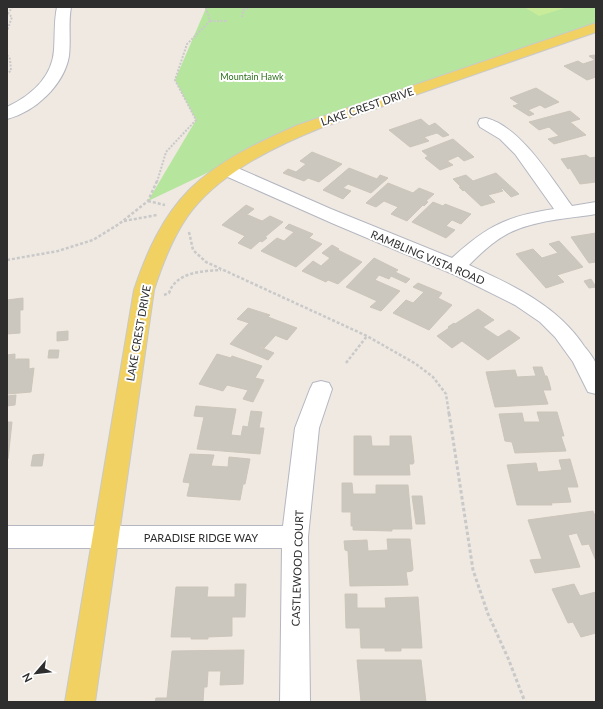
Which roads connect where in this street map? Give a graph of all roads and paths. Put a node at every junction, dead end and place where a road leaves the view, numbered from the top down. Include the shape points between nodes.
1 (12, 7) edge
2 (64, 7) edge
3 (206, 7) edge
4 (250, 7) edge
5 (8, 14) edge
6 (242, 17) dead end
7 (210, 21) junction
8 (228, 21) dead end
9 (596, 27) edge
10 (7, 31) edge
11 (7, 55) edge
12 (7, 73) edge
13 (7, 114) edge
14 (486, 123) dead end
15 (227, 170) junction
16 (148, 201) junction
17 (596, 208) edge
18 (568, 213) junction
19 (123, 222) junction
20 (189, 231) dead end
21 (7, 260) edge
22 (455, 267) junction
23 (222, 270) junction
24 (164, 295) dead end
25 (367, 336) junction
26 (346, 362) dead end
27 (596, 386) edge
28 (321, 389) dead end
29 (7, 537) edge
30 (106, 537) junction
31 (295, 537) junction
32 (80, 702) edge
33 (295, 702) edge
34 (525, 702) edge

1 - 5 path
2 - 13 street via 58,69 50,83 39,94
3 - 7 path
4 - 6 path via 243,10
5 - 10 path via 12,17
7 - 8 path
7 - 16 path via 187,44 175,80 196,120 166,152
9 - 15 main road, LAKE CREST DRIVE via 317,123 268,144
11 - 12 path via 12,71
14 - 18 street via 506,135 521,150
15 - 22 street, RAMBLING VISTA ROAD
15 - 30 main road, LAKE CREST DRIVE via 191,200 164,238 152,264 144,290
16 - 19 path
16 - 19 path via 166,206 158,216 150,215
17 - 18 street
18 - 22 street via 511,225 499,231
19 - 21 path via 93,240 58,251
20 - 23 path via 190,247 196,255
22 - 27 street, RAMBLING VISTA ROAD via 513,294 549,319 571,342 586,363
23 - 24 path via 187,275 173,283 169,293
23 - 25 path
25 - 26 path
25 - 34 path via 416,364 433,377 446,394 473,570 488,614
28 - 31 street, CASTLEWOOD COURT via 307,428
29 - 30 street, PARADISE RIDGE WAY
30 - 31 street, PARADISE RIDGE WAY
30 - 32 main road, LAKE CREST DRIVE
31 - 33 street, CASTLEWOOD COURT

